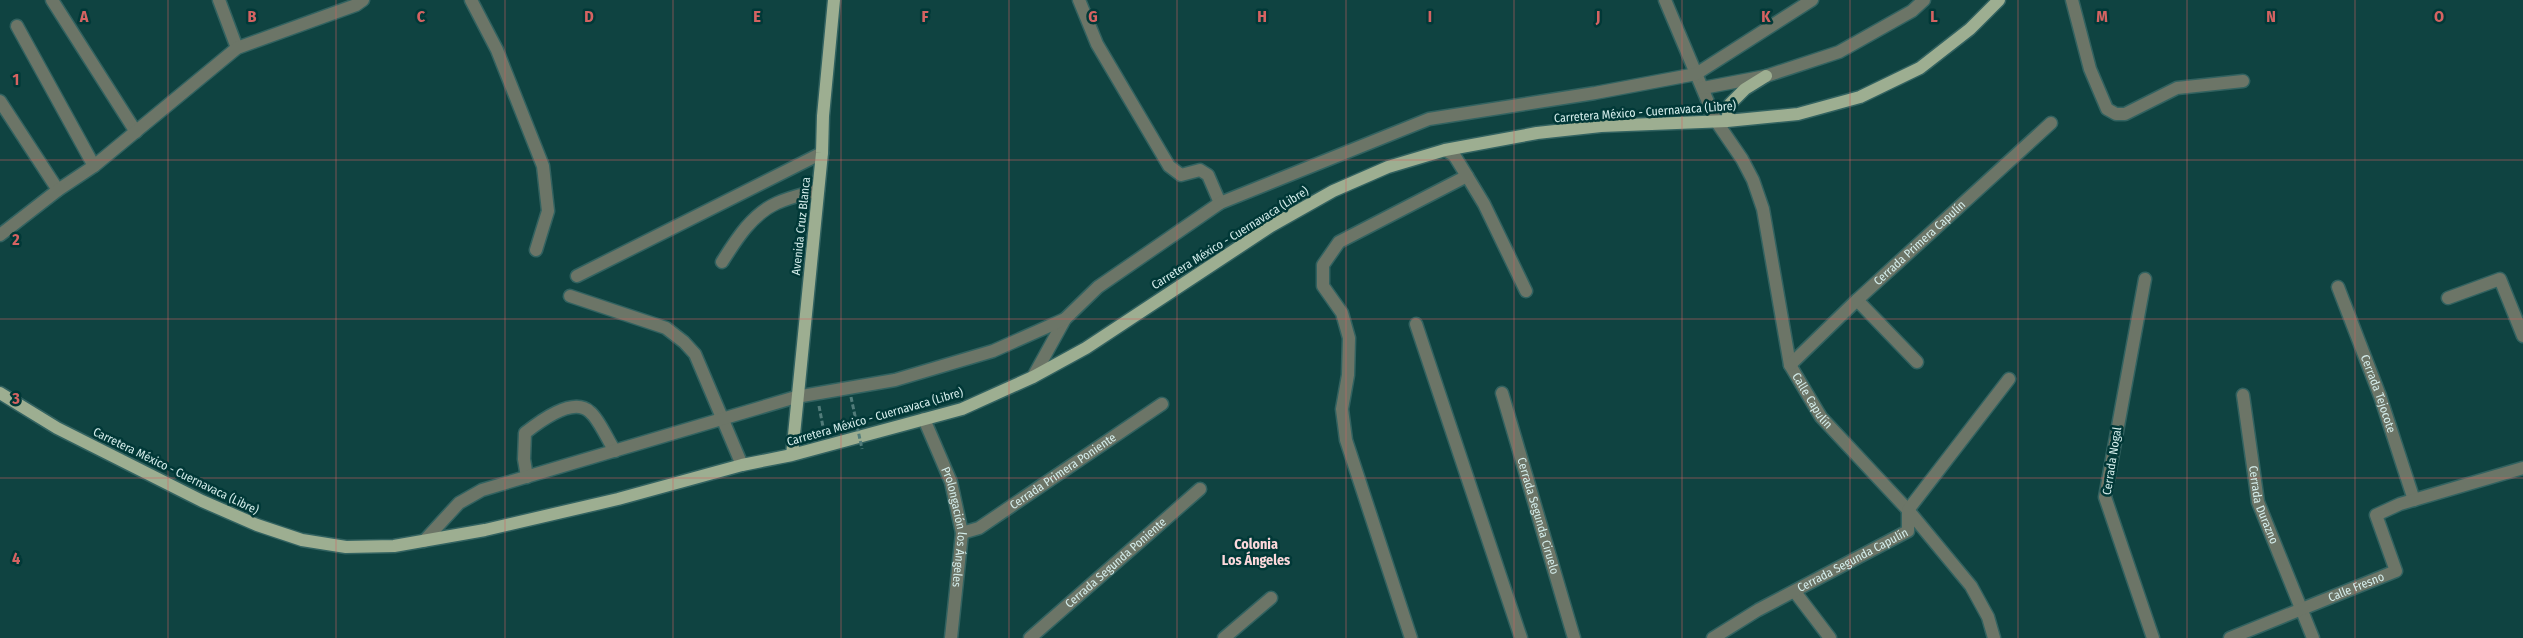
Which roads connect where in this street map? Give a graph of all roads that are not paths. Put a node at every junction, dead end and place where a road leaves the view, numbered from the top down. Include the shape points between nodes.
1 (52, 0) edge
2 (219, 0) edge
3 (362, 0) edge
4 (471, 0) edge
5 (834, 0) edge
6 (1079, 0) edge
7 (1665, 0) edge
8 (1812, 0) edge
9 (1924, 0) edge
10 (1999, 0) edge
11 (2072, 0) edge
12 (17, 26) dead end
13 (237, 48) junction
14 (1696, 74) junction
15 (1766, 76) junction
16 (2243, 81) dead end
17 (1703, 88) junction
18 (0, 101) edge
19 (1721, 121) junction
20 (2051, 123) dead end
21 (136, 132) junction
22 (1444, 150) junction
23 (822, 153) junction
24 (94, 166) junction
25 (1467, 176) junction
26 (58, 190) junction
27 (818, 190) junction
28 (1220, 203) junction
29 (0, 236) edge
30 (536, 250) dead end
31 (722, 262) dead end
32 (577, 276) dead end
33 (2144, 279) dead end
34 (2338, 287) dead end
35 (1526, 291) dead end
36 (570, 296) dead end
37 (2448, 298) dead end
38 (1856, 300) junction
39 (1065, 319) junction
40 (1416, 324) dead end
41 (2523, 336) edge
42 (1917, 362) dead end
43 (1790, 365) junction
44 (1033, 377) junction
45 (2009, 379) dead end
46 (0, 393) edge
47 (1502, 394) dead end
48 (2243, 395) dead end
49 (796, 397) junction
50 (1162, 404) dead end
51 (924, 419) junction
52 (724, 420) junction
53 (615, 452) junction
54 (792, 455) junction
55 (742, 465) junction
56 (2523, 468) edge
57 (527, 477) junction
58 (1200, 489) dead end
59 (2414, 500) junction
60 (1908, 510) junction
61 (962, 533) junction
62 (424, 541) junction
63 (1795, 592) junction
64 (1271, 598) dead end
65 (2302, 609) junction
66 (951, 638) edge
67 (1030, 638) edge
68 (1224, 638) edge
69 (1411, 638) edge
70 (1521, 638) edge
71 (1574, 638) edge
72 (1713, 638) edge
73 (1830, 638) edge
74 (1994, 638) edge
75 (2153, 638) edge
76 (2230, 638) edge
77 (2313, 638) edge

1 - 21 street
2 - 13 street
3 - 13 street via 356,5
4 - 30 street via 497,50 543,166 548,211
5 - 23 main road, Avenida Cruz Blanca
6 - 28 street via 1097,44 1169,166 1181,175 1200,170 1208,175
7 - 14 street, Calle Capulín
8 - 14 street
9 - 15 street via 1912,11 1839,52
10 - 19 main road, Carretera México - Cuernavaca (Libre) via 1970,29 1920,68 1860,96 1798,114
11 - 16 street via 2090,69 2107,109 2116,114 2125,114 2177,88
12 - 24 street
13 - 21 street
14 - 17 street, Calle Capulín
14 - 28 street via 1429,119
15 - 17 street
15 - 19 main road via 1744,89 1730,104
17 - 19 street, Calle Capulín
18 - 26 street
19 - 22 main road, Carretera México - Cuernavaca (Libre) via 1601,126 1537,133
19 - 43 street, Calle Capulín via 1753,180 1764,209
20 - 38 street, Cerrada Primera Capulín
21 - 24 street
22 - 25 street via 1454,155
22 - 44 main road, Carretera México - Cuernavaca (Libre) via 1388,168 1333,191 1270,226 1086,348
23 - 27 main road, Avenida Cruz Blanca
23 - 32 street
24 - 26 street
25 - 35 street
25 - 69 street via 1339,242 1323,265 1323,286 1342,313 1349,338 1348,376 1342,409 1346,440
26 - 29 street
27 - 31 street via 776,203 755,218
27 - 49 main road, Avenida Cruz Blanca
28 - 39 street via 1098,287
33 - 75 street, Cerrada Nogal via 2105,498
34 - 59 street, Cerrada Tejocote via 2380,396
36 - 52 street via 666,328 684,342 695,354
37 - 41 street via 2500,279
38 - 42 street
38 - 43 street, Cerrada Primera Capulín
39 - 44 street
39 - 49 street via 993,351 904,378
40 - 70 street
43 - 60 street, Calle Capulín via 1821,417
44 - 51 main road, Carretera México - Cuernavaca (Libre) via 962,408
45 - 60 street, Cerrada Segunda Capulín
46 - 62 main road, Carretera México - Cuernavaca (Libre) via 65,432 257,526 302,540 346,547 394,546
47 - 71 street, Cerrada Segunda Ciruelo
48 - 65 street, Cerrada Durazno via 2258,502
49 - 52 street
49 - 54 main road, Avenida Cruz Blanca
50 - 61 street, Cerrada Primera Poniente via 979,528
51 - 54 main road, Carretera México - Cuernavaca (Libre)
51 - 61 street, Prolongación los Ángeles via 951,482
52 - 53 street
52 - 55 street
53 - 57 street
53 - 57 street via 590,412 578,407 548,415 525,433
54 - 55 main road, Carretera México - Cuernavaca (Libre)
55 - 62 main road, Carretera México - Cuernavaca (Libre) via 618,500
56 - 59 street, Calle Fresno
57 - 62 street via 482,490 459,503
58 - 67 street, Cerrada Segunda Poniente
59 - 65 street, Calle Fresno via 2376,514 2396,571
60 - 63 street, Cerrada Segunda Capulín via 1908,531
60 - 74 street, Calle Capulín via 1971,586 1988,617
61 - 66 street, Prolongación los Ángeles
63 - 72 street, Cerrada Segunda Capulín
63 - 73 street
64 - 68 street
65 - 76 street, Calle Fresno
65 - 77 street, Cerrada Durazno

